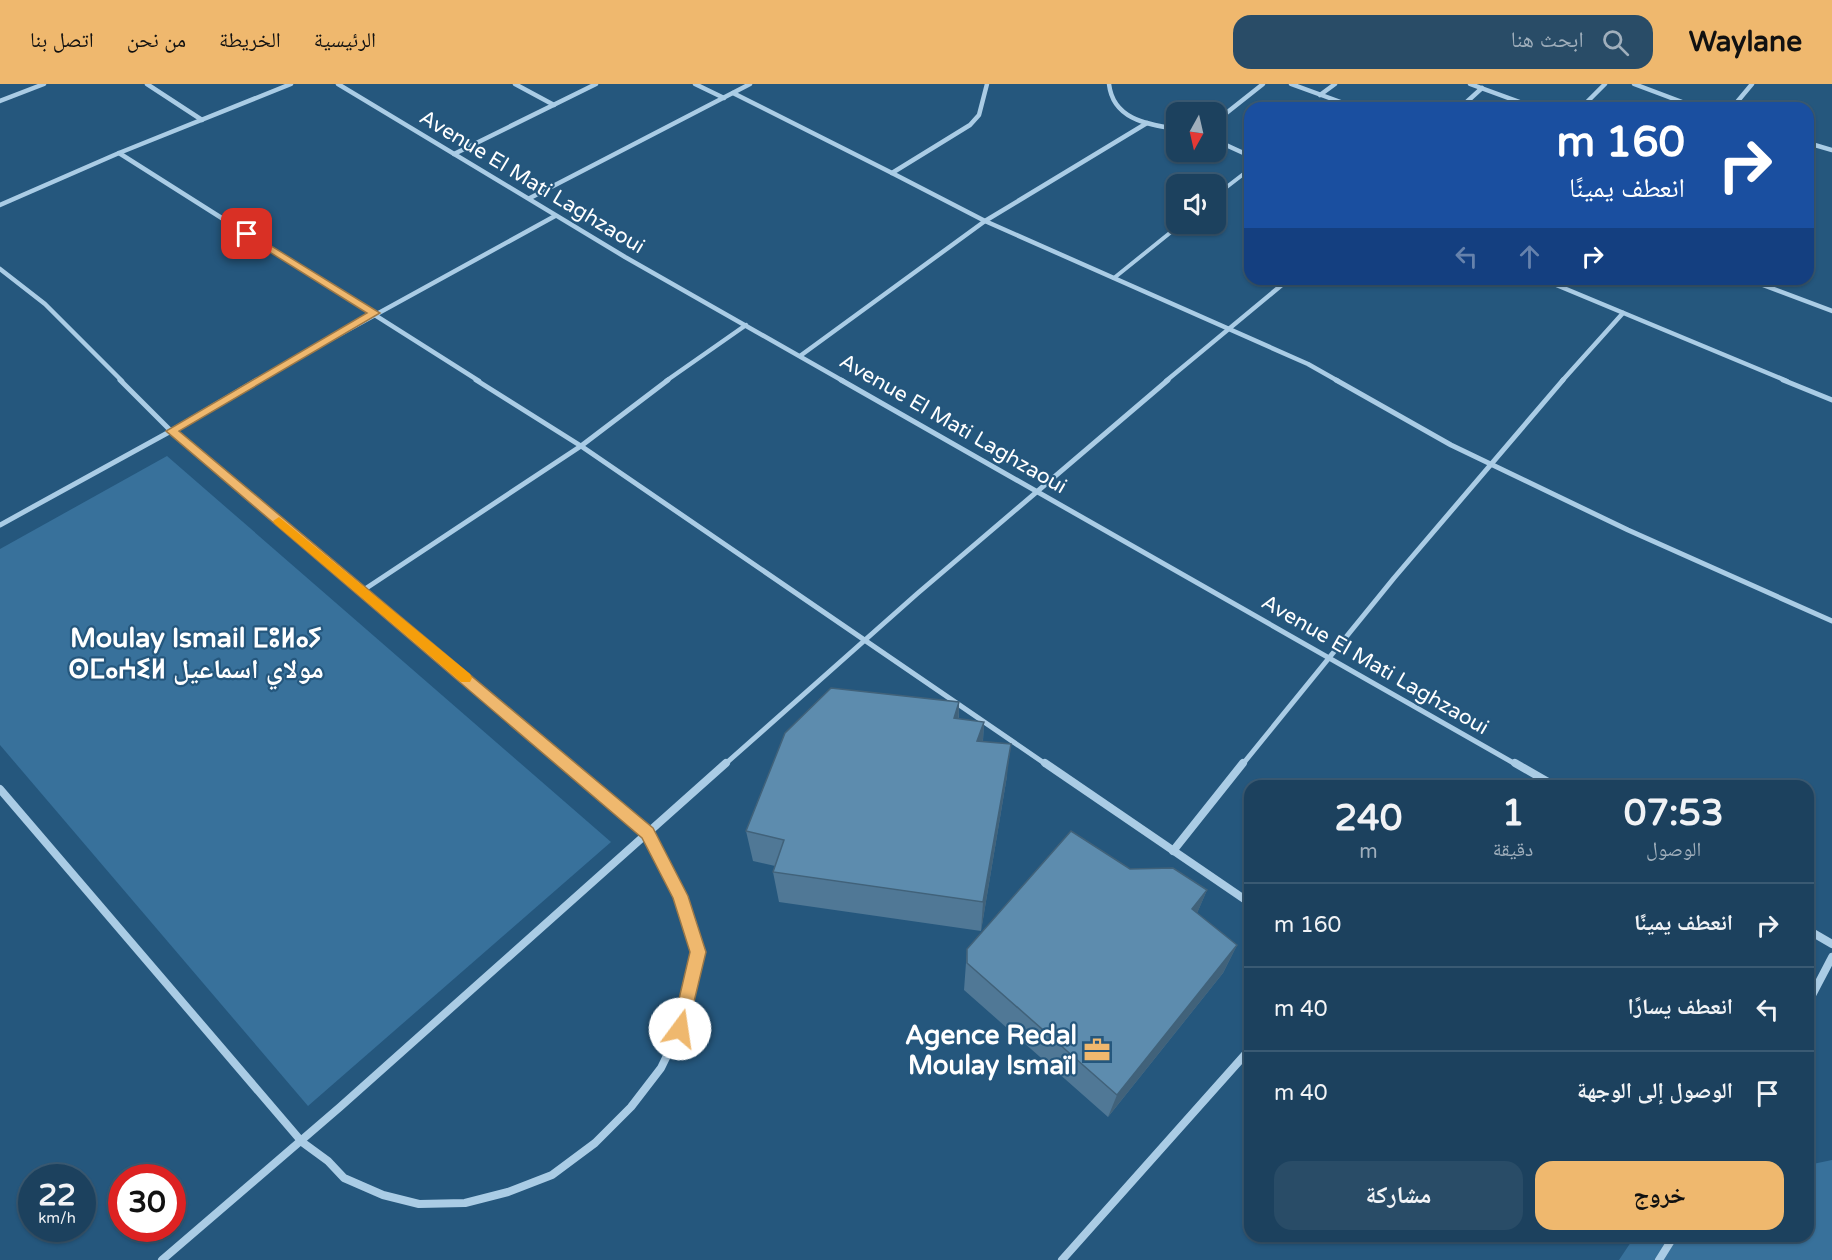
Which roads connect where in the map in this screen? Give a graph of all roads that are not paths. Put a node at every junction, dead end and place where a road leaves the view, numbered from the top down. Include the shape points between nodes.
1 (44, 84) edge
2 (147, 84) edge
3 (291, 84) edge
4 (338, 84) edge
5 (515, 84) edge
6 (596, 84) edge
7 (695, 84) edge
8 (750, 84) edge
9 (987, 84) edge
10 (1109, 84) edge
11 (1263, 84) edge
12 (1292, 84) edge
13 (1335, 84) edge
14 (1470, 84) edge
15 (1605, 84) edge
16 (1634, 84) edge
17 (1752, 84) edge
18 (1482, 88) junction
19 (733, 93) junction
20 (1320, 95) junction
21 (724, 98) junction
22 (0, 102) edge
23 (1340, 102) edge
24 (1467, 102) edge
25 (1520, 102) edge
26 (1587, 102) edge
27 (1682, 102) edge
28 (1737, 102) edge
29 (554, 105) junction
30 (1226, 113) edge
31 (202, 120) junction
32 (1147, 123) junction
33 (1166, 127) edge
34 (1226, 145) edge
35 (1814, 145) edge
36 (1832, 150) edge
37 (119, 153) junction
38 (1244, 153) edge
39 (454, 154) junction
40 (892, 173) junction
41 (1244, 174) edge
42 (1226, 188) edge
43 (531, 198) junction
44 (0, 205) edge
45 (555, 216) junction
46 (985, 221) junction
47 (1169, 234) edge
48 (0, 269) edge
49 (1114, 278) junction
50 (1282, 285) edge
51 (1556, 285) edge
52 (1764, 285) edge
53 (1832, 311) edge
54 (375, 313) junction
55 (1623, 313) junction
56 (746, 325) junction
57 (1228, 330) junction
58 (800, 356) junction
59 (1832, 400) edge
60 (171, 431) junction
61 (581, 446) junction
62 (1490, 463) junction
63 (1036, 490) junction
64 (0, 525) edge
65 (362, 591) junction
66 (1832, 621) edge
67 (866, 639) junction
68 (1328, 657) junction
69 (1544, 780) edge
70 (0, 789) edge
71 (648, 833) junction
72 (1173, 851) junction
73 (1244, 899) edge
74 (1814, 934) edge
75 (1832, 944) edge
76 (1832, 957) edge
77 (1814, 992) edge
78 (1244, 1056) edge
79 (302, 1142) junction
80 (1670, 1242) edge
81 (162, 1260) edge
82 (1062, 1260) edge
83 (1659, 1260) edge

1 - 22 street
2 - 31 street
3 - 31 street
4 - 39 street, Avenue El Mati Laghzaoui
5 - 29 street
6 - 29 street
7 - 21 street
8 - 19 street
9 - 40 street via 979,115 970,125
10 - 32 street via 1114,104 1125,114
11 - 30 street
12 - 20 street
13 - 20 street
14 - 18 street
15 - 26 street
16 - 27 street
17 - 28 street
18 - 24 street
18 - 25 street
19 - 21 street
19 - 40 street
20 - 23 street
21 - 43 street
29 - 39 street
31 - 37 street
32 - 33 street
32 - 46 street
34 - 38 street
35 - 36 street
37 - 44 street
37 - 54 street
39 - 43 street, Avenue El Mati Laghzaoui
40 - 46 street
41 - 42 street
43 - 45 street, Avenue El Mati Laghzaoui
45 - 54 street
45 - 56 street, Avenue El Mati Laghzaoui
46 - 49 street
46 - 58 street
47 - 49 street
48 - 60 street via 45,304
49 - 57 street
50 - 57 street
51 - 55 street
52 - 53 street
54 - 60 street
54 - 61 street
55 - 59 street
55 - 62 street
56 - 58 street, Avenue El Mati Laghzaoui
56 - 61 street
57 - 62 street via 1317,369 1384,410
57 - 63 street
58 - 63 street, Avenue El Mati Laghzaoui
60 - 64 street
60 - 65 street
61 - 65 street
61 - 67 street
62 - 66 street
62 - 68 street
63 - 67 street
63 - 68 street, Avenue El Mati Laghzaoui
65 - 71 street
67 - 71 street
67 - 72 street
68 - 69 street, Avenue El Mati Laghzaoui
68 - 72 street
70 - 79 street
71 - 79 street
71 - 79 street via 680,896 698,952 680,1029 661,1068 632,1107 595,1143 552,1174 508,1192 465,1203 419,1204 383,1195 344,1178
72 - 73 street
74 - 75 street
76 - 77 street
78 - 82 street
79 - 81 street
80 - 83 street

